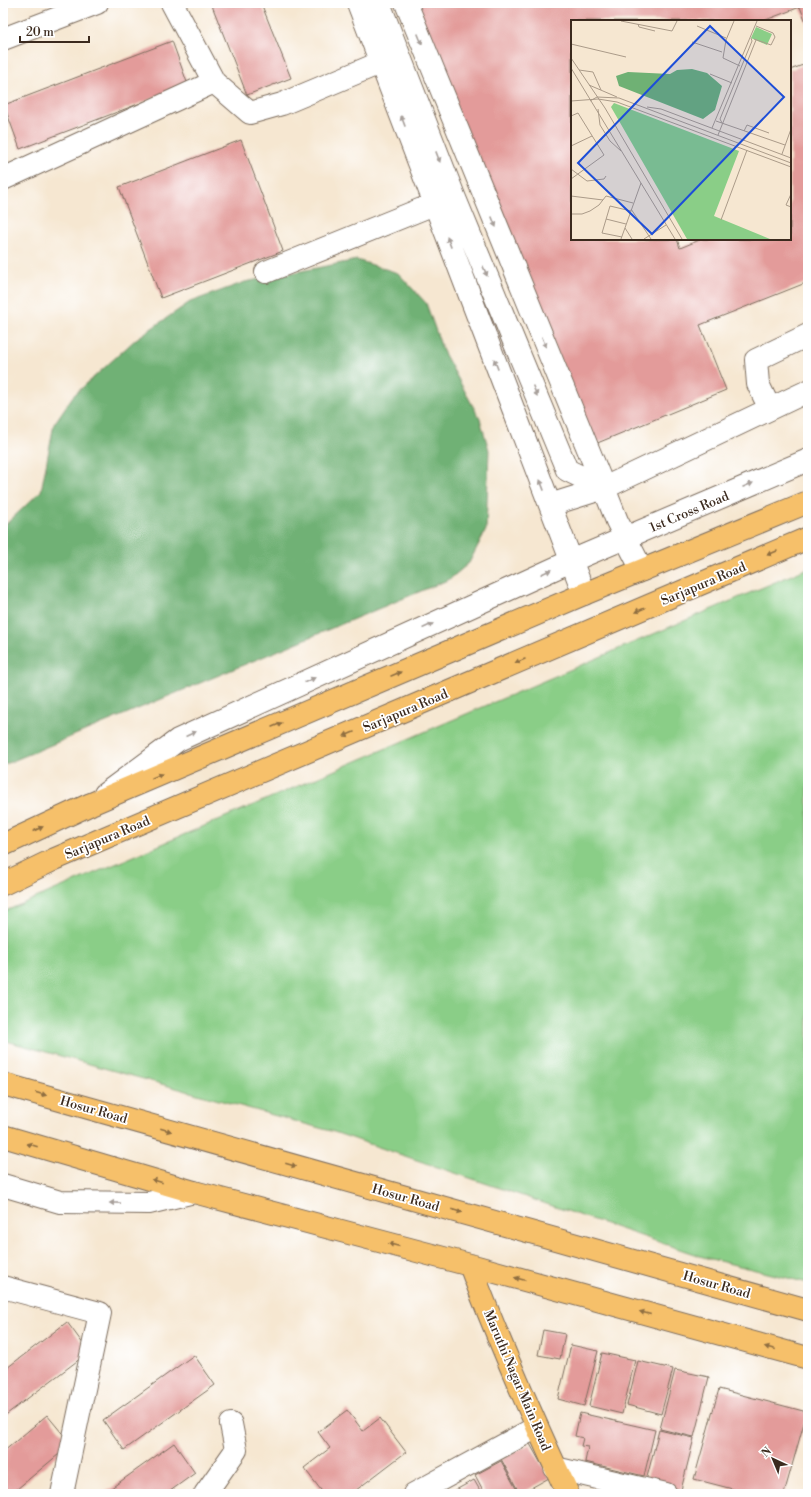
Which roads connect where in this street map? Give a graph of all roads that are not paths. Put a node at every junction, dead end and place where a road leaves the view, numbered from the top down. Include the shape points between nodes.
1 (97, 3) edge
2 (172, 3) edge
3 (358, 3) edge
4 (379, 3) edge
5 (406, 3) edge
6 (3, 39) edge
7 (390, 58) junction
8 (214, 82) junction
9 (3, 179) edge
10 (480, 186) junction
11 (444, 200) junction
12 (266, 272) dead end
13 (808, 335) edge
14 (808, 391) edge
15 (770, 409) junction
16 (808, 460) edge
17 (604, 488) junction
18 (808, 502) edge
19 (550, 505) junction
20 (626, 538) junction
21 (808, 538) edge
22 (571, 561) junction
23 (642, 570) junction
24 (584, 594) junction
25 (91, 804) junction
26 (3, 845) edge
27 (3, 884) edge
28 (3, 1084) edge
29 (3, 1136) edge
30 (3, 1185) edge
31 (194, 1192) junction
32 (470, 1265) junction
33 (3, 1287) edge
34 (808, 1310) edge
35 (808, 1358) edge
36 (231, 1424) dead end
37 (537, 1427) junction
38 (556, 1468) junction
39 (562, 1492) edge
40 (62, 1494) edge
41 (205, 1494) edge
42 (414, 1494) edge
43 (666, 1494) edge

1 - 6 street
2 - 8 street
3 - 7 street
4 - 7 street
5 -> 10 street
7 - 8 street via 282,104 250,113
7 - 11 street
8 - 9 street
10 - 11 street
10 -> 17 street
11 - 12 street
11 -> 17 street via 567,470
19 -> 11 street
13 - 15 street via 756,360 758,384
14 - 15 street
15 - 17 street
20 -> 16 street, 1st Cross Road
17 - 19 street
17 - 20 street
18 - 23 main road
19 - 22 street
20 - 22 street, 1st Cross Road
20 - 23 street
21 -> 27 main road, Sarjapura Road via 55,859
22 - 24 street
25 -> 22 street, 1st Cross Road via 178,740
23 - 24 main road
25 -> 24 main road
26 -> 25 main road
28 -> 34 main road, Hosur Road
31 -> 29 main road
31 -> 30 street via 150,1203 60,1202
32 -> 31 main road
35 -> 32 main road
32 - 37 main road, Maruthi Nagar Main Road
33 - 40 street via 100,1313
36 - 41 street via 236,1450
37 - 38 main road, Maruthi Nagar Main Road
37 - 42 street
38 - 39 main road, Maruthi Nagar Main Road
38 - 43 street

